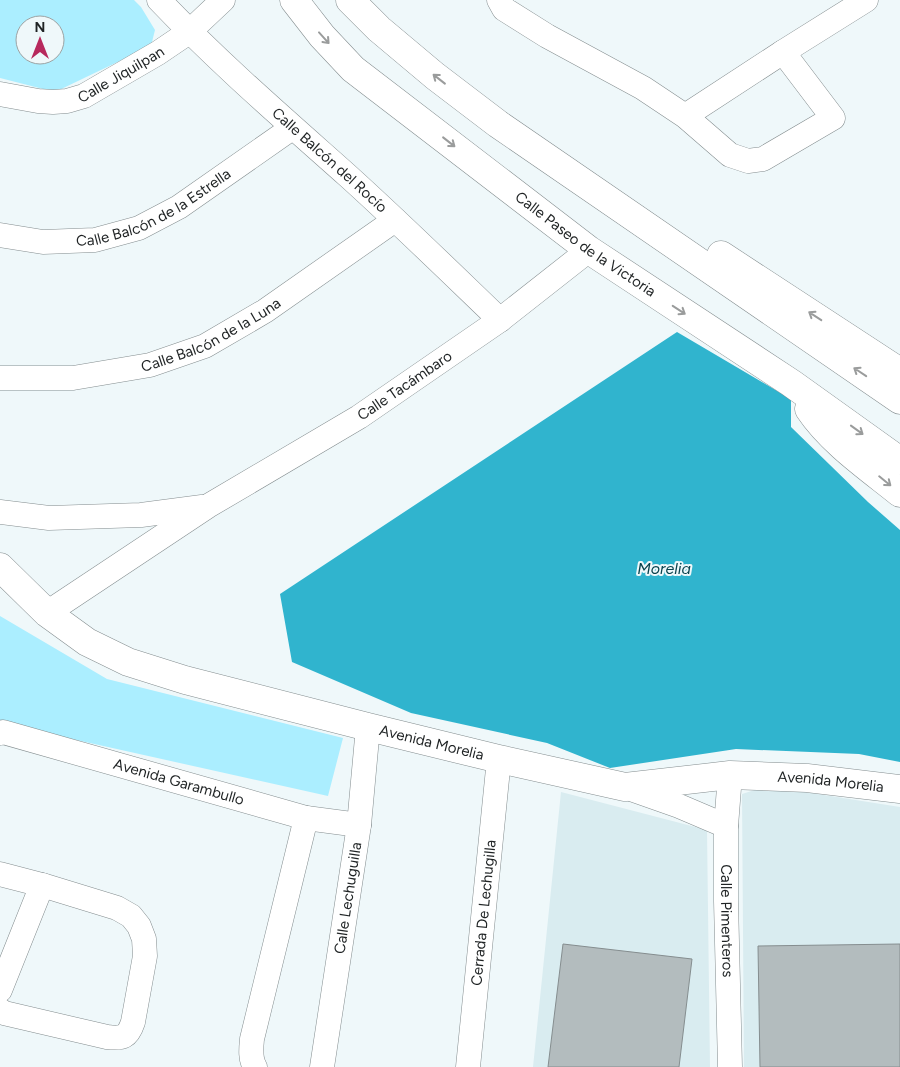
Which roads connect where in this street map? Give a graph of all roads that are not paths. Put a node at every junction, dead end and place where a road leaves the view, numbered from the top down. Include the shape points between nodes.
1 (159, 0) edge
2 (224, 0) edge
3 (294, 0) edge
4 (350, 0) edge
5 (499, 0) edge
6 (866, 0) edge
7 (189, 32) junction
8 (783, 52) junction
9 (0, 94) edge
10 (685, 116) junction
11 (498, 124) junction
12 (292, 128) junction
13 (395, 220) junction
14 (0, 235) edge
15 (589, 250) junction
16 (500, 320) junction
17 (900, 372) edge
18 (0, 378) edge
19 (791, 383) junction
20 (900, 400) edge
21 (900, 461) edge
22 (900, 493) edge
23 (208, 506) junction
24 (0, 512) edge
25 (0, 567) edge
26 (48, 613) junction
27 (368, 727) junction
28 (0, 733) edge
29 (499, 759) junction
30 (730, 775) junction
31 (625, 787) junction
32 (900, 789) edge
33 (306, 818) junction
34 (359, 825) junction
35 (726, 826) junction
36 (0, 874) edge
37 (42, 885) junction
38 (0, 990) edge
39 (0, 1010) edge
40 (255, 1067) edge
41 (322, 1067) edge
42 (468, 1067) edge
43 (730, 1067) edge

1 - 7 street, Calle Balcón del Rocío
2 - 7 street, Calle Jiquilpan
3 -> 15 main road, Calle Paseo de la Victoria via 353,69
11 -> 4 main road via 379,29
5 - 10 street via 504,8 547,36 643,88
6 - 8 street
7 - 9 street, Calle Jiquilpan via 84,96 54,102
7 - 12 street, Calle Balcón del Rocío
8 - 10 street
8 - 10 street via 832,118 763,159 748,161 730,154
17 -> 11 main road via 662,217
20 -> 11 main road
12 - 13 street, Calle Balcón del Rocío
12 - 14 street, Calle Balcón de la Estrella via 179,207 139,228 95,240 43,242
13 - 16 street, Calle Balcón del Rocío
13 - 18 street, Calle Balcón de la Luna via 265,311 205,346 150,365 73,378
15 - 16 street, Calle Tacámbaro
15 -> 19 main road, Calle Paseo de la Victoria
16 - 23 street, Calle Tacámbaro via 359,417
19 -> 21 main road, Calle Paseo de la Victoria
19 -> 22 main road via 831,435
23 - 24 street, Calle Tacámbaro via 141,515 49,518
23 - 26 street, Calle Tacámbaro
25 - 26 main road, Avenida Morelia
26 - 27 main road, Avenida Morelia via 88,642 128,662
27 - 29 main road, Avenida Morelia
27 - 34 street, Calle Lechuguilla
28 - 33 street, Avenida Garambullo
29 - 31 main road, Avenida Morelia
29 - 42 street, Cerrada De Lechugilla
30 - 31 main road, Avenida Morelia
30 - 32 main road, Avenida Morelia via 807,778
30 - 35 street, Calle Pimenteros
31 - 35 street
33 - 34 street, Avenida Garambullo
33 - 40 street via 252,1039 251,1054
34 - 41 street, Calle Lechuguilla
35 - 43 street, Calle Pimenteros
36 - 37 street
37 - 38 street
37 - 39 street via 117,908 131,916 139,926 145,956 130,1031 118,1038 107,1037

